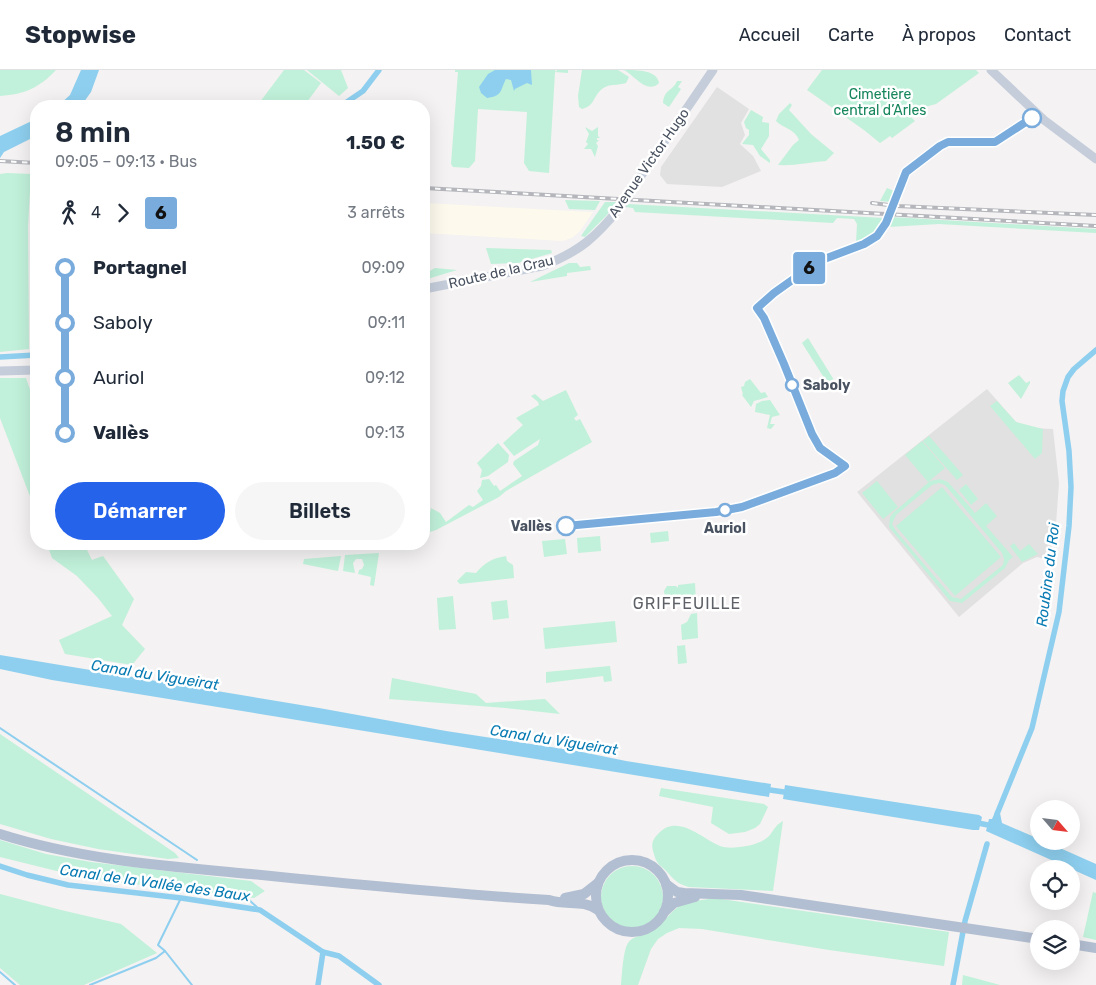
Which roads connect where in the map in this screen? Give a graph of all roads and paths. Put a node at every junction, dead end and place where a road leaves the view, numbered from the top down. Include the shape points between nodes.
1 (714, 70) edge
2 (991, 70) edge
3 (1096, 160) edge
4 (577, 250) joint
5 (430, 288) edge
6 (30, 370) edge
7 (0, 371) edge
8 (0, 834) edge
9 (598, 883) junction
10 (666, 884) junction
11 (703, 894) junction
12 (549, 900) junction
13 (598, 910) junction
14 (664, 912) junction
15 (1030, 938) edge
16 (1080, 945) edge
17 (1096, 948) edge

1 - 4 main road, Avenue Victor Hugo, bridge via 622,205 601,230
2 - 3 main road via 1044,120
4 - 5 main road, Route de la Crau via 542,266
6 - 7 main road
8 - 12 main road via 113,860
9 - 10 main road via 612,865 637,860 651,865
9 - 12 main road via 584,894
9 - 13 main road via 595,899
10 - 11 main road via 677,892
10 - 14 main road via 668,897
11 - 14 main road via 674,904
11 - 15 main road via 740,895
12 - 13 main road via 583,903
13 - 14 main road via 611,926 630,933 652,926
16 - 17 main road

